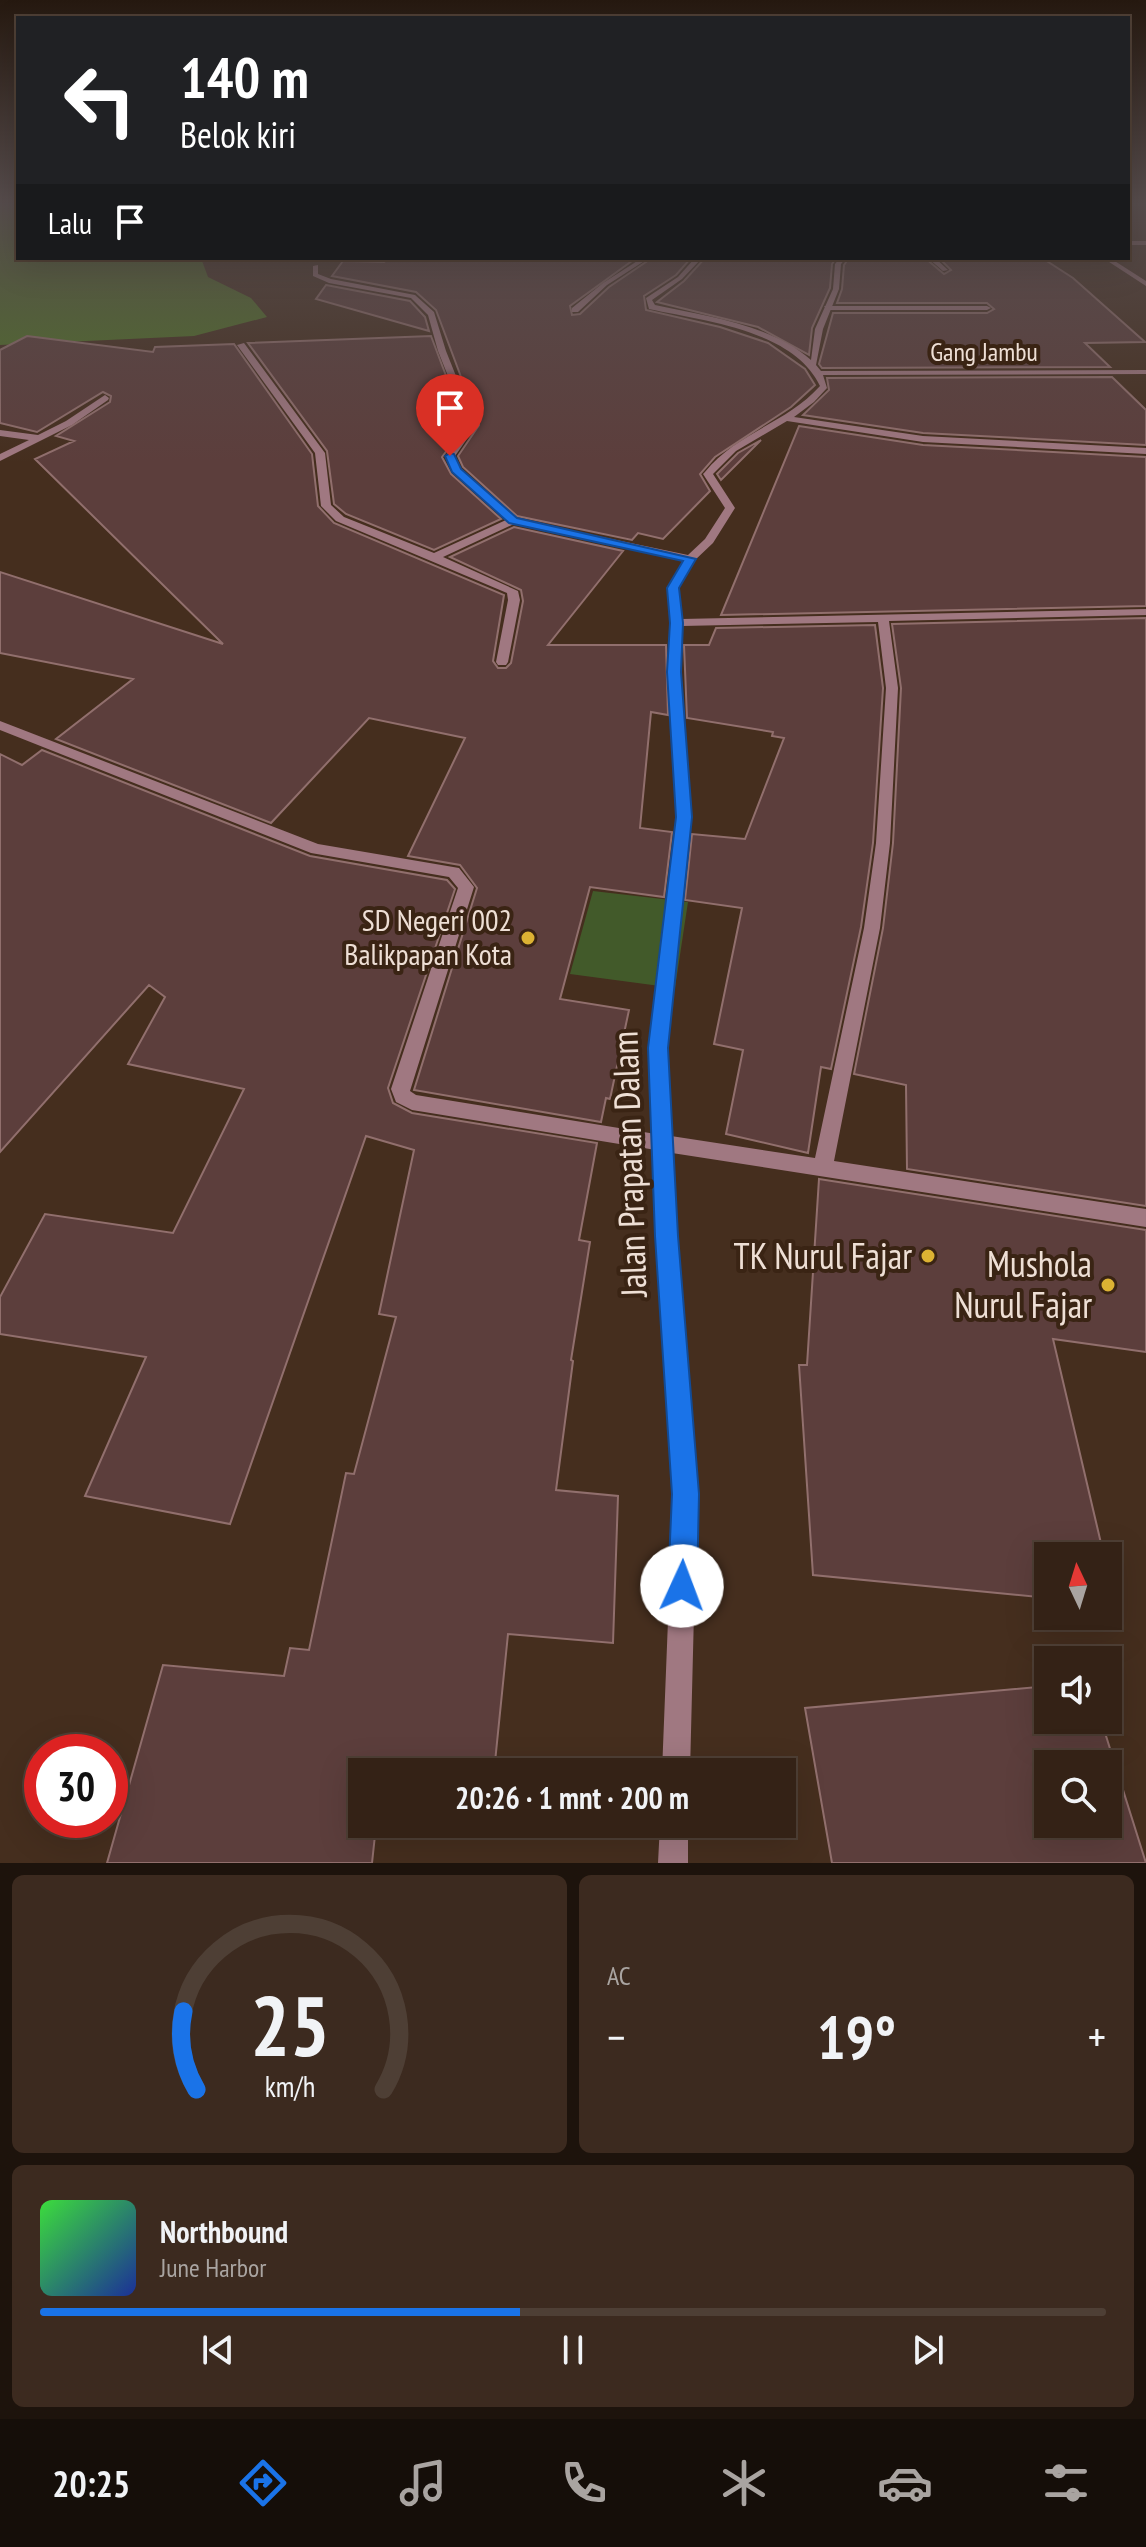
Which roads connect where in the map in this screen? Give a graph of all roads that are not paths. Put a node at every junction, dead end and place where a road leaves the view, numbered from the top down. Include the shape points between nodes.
1 (368, 288) edge
2 (600, 288) edge
3 (665, 288) edge
4 (836, 288) edge
5 (827, 308) junction
6 (987, 308) dead end
7 (575, 310) dead end
8 (241, 345) dead end
9 (814, 363) junction
10 (1146, 372) edge
11 (822, 373) junction
12 (105, 398) dead end
13 (789, 419) junction
14 (0, 433) edge
15 (39, 438) junction
16 (1146, 451) edge
17 (0, 458) edge
18 (513, 521) junction
19 (434, 557) junction
20 (690, 559) junction
21 (1146, 612) edge
22 (883, 618) junction
23 (676, 623) junction
24 (502, 662) dead end
25 (0, 725) edge
26 (662, 1143) junction
27 (823, 1168) junction
28 (1146, 1218) edge
29 (676, 1758) edge
30 (674, 1838) edge
31 (673, 1863) edge

1 - 18 street via 413,296 431,314 472,426 450,456 456,470
2 - 7 street
3 - 9 street via 648,299 652,307 734,323
4 - 5 street
5 - 6 street
5 - 9 street
8 - 19 street via 320,453 326,506 340,519
9 - 11 street
10 - 11 street, Gang Jambu
11 - 13 street via 824,386 816,398
12 - 15 street
13 - 16 street via 923,439
13 - 20 street, Jalan Prapatan Dalam via 714,464 708,474 730,508
14 - 15 street
15 - 17 street
18 - 19 street
18 - 20 street
19 - 24 street via 512,591
20 - 23 street, Jalan Prapatan Dalam via 673,588
21 - 22 street
22 - 23 street
22 - 27 street via 892,688 883,843 872,928
23 - 26 street, Jalan Prapatan Dalam via 674,672 684,817 658,1048
25 - 26 street via 316,849 454,872 466,887 402,1096 412,1102
26 - 27 street
26 - 29 street, Jalan Prapatan Dalam via 685,1494
27 - 28 street
30 - 31 street

